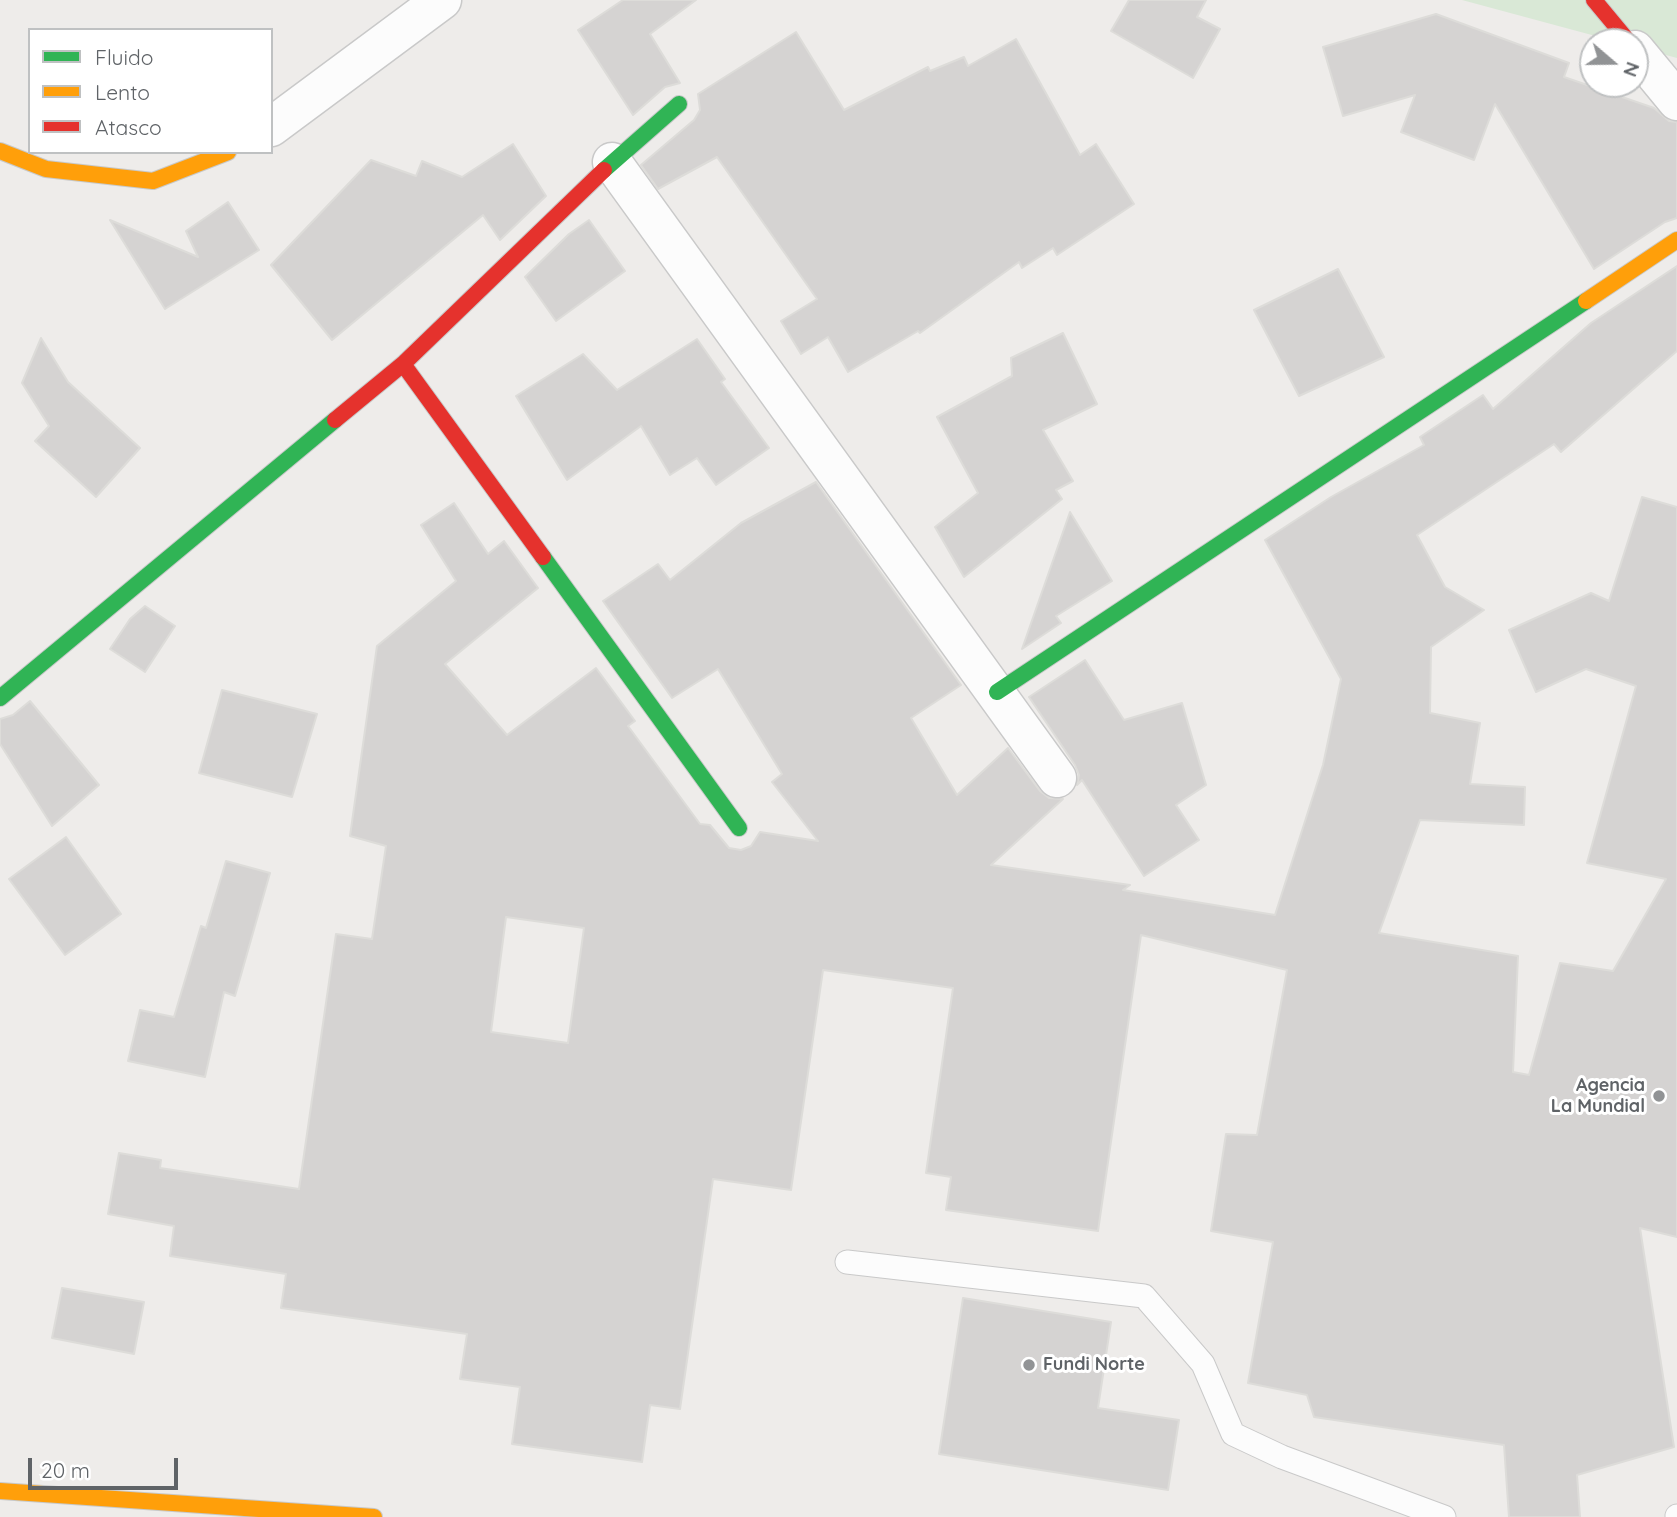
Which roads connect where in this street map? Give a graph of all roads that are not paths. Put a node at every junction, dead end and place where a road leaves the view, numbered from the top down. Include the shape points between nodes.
1 (442, 0) edge
2 (1594, 0) edge
3 (1617, 28) edge
4 (1649, 67) edge
5 (1677, 102) edge
6 (679, 104) dead end
7 (273, 126) edge
8 (0, 150) edge
9 (223, 154) edge
10 (612, 162) junction
11 (1677, 240) edge
12 (403, 364) junction
13 (998, 692) junction
14 (0, 698) edge
15 (1057, 778) dead end
16 (739, 828) dead end
17 (847, 1262) dead end
18 (0, 1491) edge
19 (374, 1517) edge
20 (1444, 1517) edge

1 - 7 street
2 - 3 main road
4 - 5 street
6 - 10 main road
8 - 9 main road via 47,169 153,181
10 - 12 main road
10 - 13 street
11 - 13 main road
12 - 14 main road
12 - 16 main road
13 - 15 street
17 - 20 lane via 1144,1296 1203,1364 1233,1434
18 - 19 main road

